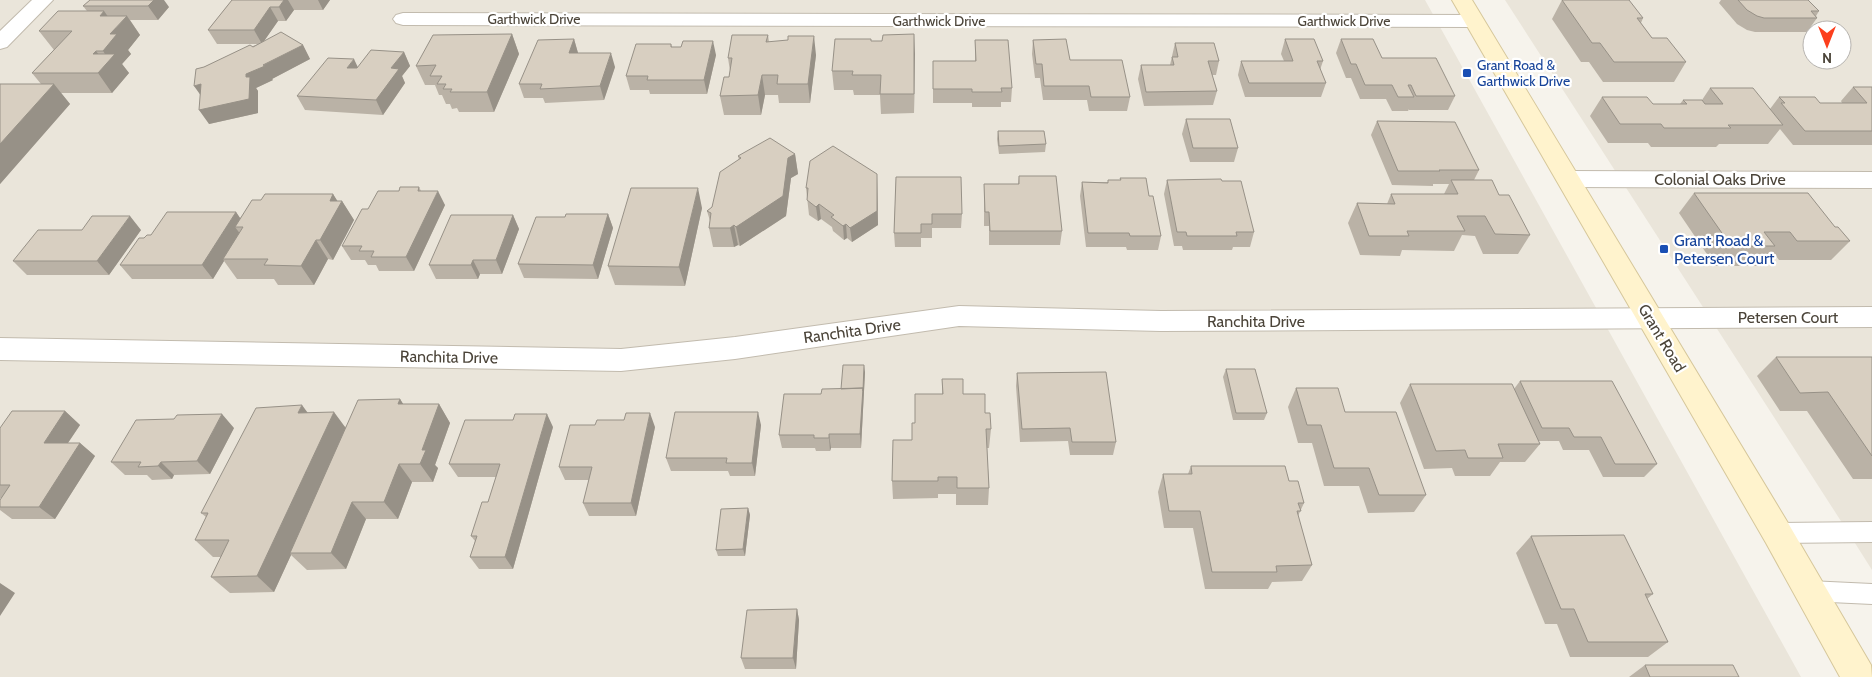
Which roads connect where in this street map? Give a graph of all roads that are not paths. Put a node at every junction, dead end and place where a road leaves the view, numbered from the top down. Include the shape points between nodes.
1 (42, 0) edge
2 (416, 0) edge
3 (816, 0) edge
4 (1165, 0) edge
5 (1468, 11) edge
6 (813, 21) junction
7 (1170, 21) junction
8 (0, 43) edge
9 (1568, 179) junction
10 (1872, 180) edge
11 (1704, 317) joint
12 (1872, 317) edge
13 (1651, 318) junction
14 (0, 350) edge
15 (1872, 532) edge
16 (1777, 533) junction
17 (1809, 591) junction
18 (1872, 594) edge
19 (1859, 677) edge

1 - 8 street
2 - 6 street, Garthwick Drive via 403,19
3 - 6 street
4 - 7 street
5 - 7 street, Garthwick Drive
5 - 9 main road, Grant Road
6 - 7 street, Garthwick Drive
9 - 10 street, Colonial Oaks Drive
9 - 13 main road, Grant Road
11 - 12 street, Petersen Court
11 - 13 street, Ranchita Drive
13 - 14 street, Ranchita Drive via 1161,322 958,316 735,348 620,360
13 - 16 main road, Grant Road
15 - 16 lane
16 - 17 main road, Grant Road
17 - 18 lane
17 - 19 main road, Grant Road

